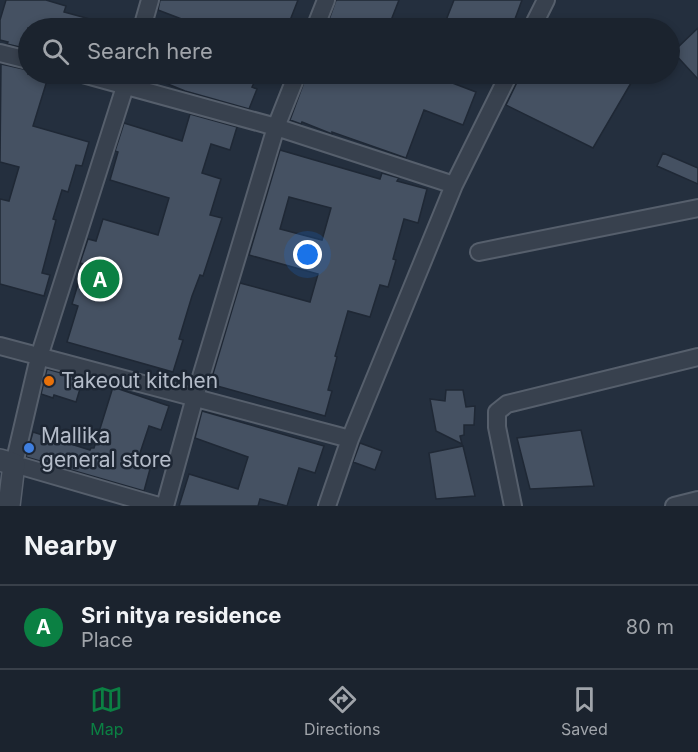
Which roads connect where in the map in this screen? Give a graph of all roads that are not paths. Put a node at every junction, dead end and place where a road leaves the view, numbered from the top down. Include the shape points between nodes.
1 (150, 0) edge
2 (326, 0) edge
3 (546, 0) edge
4 (145, 18) edge
5 (319, 18) edge
6 (537, 18) edge
7 (0, 53) edge
8 (18, 58) edge
9 (125, 84) edge
10 (143, 84) edge
11 (293, 84) edge
12 (504, 84) edge
13 (276, 127) junction
14 (454, 185) junction
15 (698, 208) edge
16 (478, 252) dead end
17 (0, 346) edge
18 (39, 357) junction
19 (698, 357) edge
20 (195, 397) junction
21 (350, 439) junction
22 (7, 462) edge
23 (698, 500) edge
24 (9, 506) edge
25 (159, 506) edge
26 (165, 506) edge
27 (327, 506) edge
28 (513, 506) edge
29 (674, 506) edge

1 - 4 street
2 - 5 street
3 - 6 street
7 - 8 street
9 - 18 street
10 - 13 street
11 - 13 street
12 - 14 street
13 - 14 street
13 - 20 street
14 - 21 street
15 - 16 street
17 - 18 street
18 - 20 street
18 - 22 street via 21,429
19 - 28 street via 507,404 497,412 496,427
20 - 21 street
20 - 26 street
21 - 27 street
22 - 24 street
22 - 25 street
23 - 29 street

